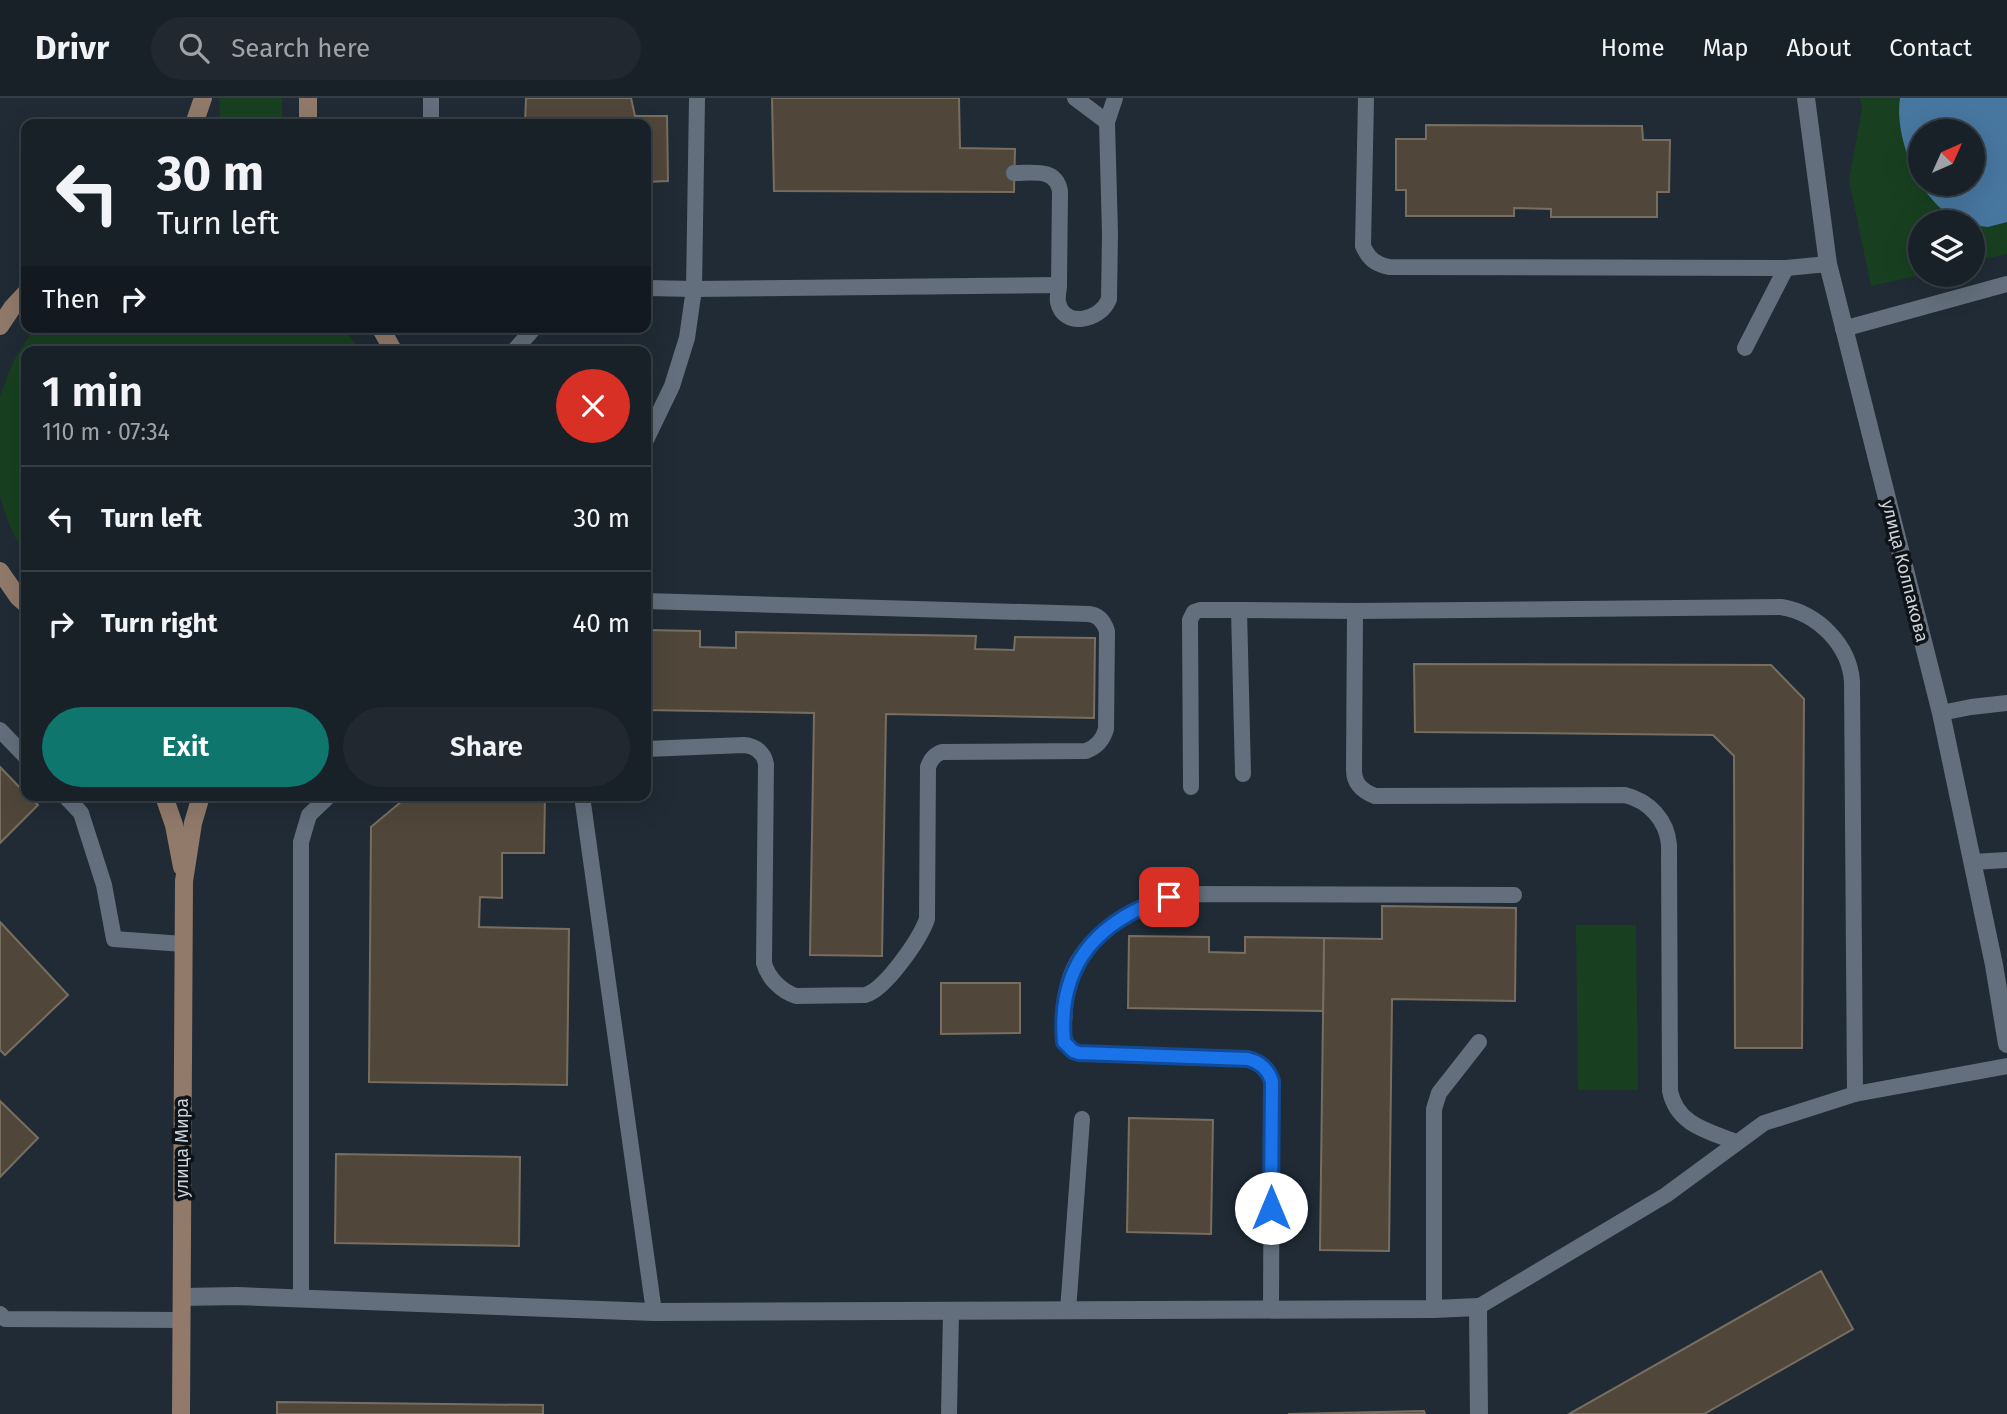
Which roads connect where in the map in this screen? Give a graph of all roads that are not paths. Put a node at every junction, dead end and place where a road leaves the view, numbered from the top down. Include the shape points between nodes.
1 (203, 98) edge
2 (308, 98) edge
3 (431, 98) edge
4 (697, 98) edge
5 (1075, 98) edge
6 (1115, 98) edge
7 (1366, 98) edge
8 (1806, 98) edge
9 (196, 119) edge
10 (308, 119) edge
11 (431, 119) edge
12 (1107, 122) junction
13 (1014, 173) dead end
14 (1828, 264) junction
15 (1786, 268) junction
16 (2007, 284) edge
17 (1059, 285) junction
18 (651, 288) edge
19 (694, 289) junction
20 (21, 298) edge
21 (6, 314) edge
22 (0, 326) edge
23 (1843, 329) junction
24 (1745, 348) dead end
25 (651, 430) edge
26 (0, 570) edge
27 (0, 580) edge
28 (21, 600) edge
29 (21, 600) edge
30 (651, 601) edge
31 (1240, 610) junction
32 (1355, 611) junction
33 (2007, 703) edge
34 (1941, 713) junction
35 (0, 730) edge
36 (651, 749) edge
37 (21, 752) edge
38 (1243, 774) dead end
39 (1191, 787) dead end
40 (70, 801) edge
41 (166, 801) edge
42 (200, 801) edge
43 (324, 801) edge
44 (583, 801) edge
45 (2007, 860) edge
46 (1972, 862) junction
47 (184, 881) junction
48 (1514, 895) dead end
49 (183, 944) junction
50 (2001, 964) edge
51 (1479, 1042) dead end
52 (2007, 1044) edge
53 (2007, 1066) edge
54 (1855, 1094) junction
55 (1082, 1119) dead end
56 (1736, 1142) junction
57 (182, 1297) junction
58 (301, 1299) junction
59 (1478, 1307) junction
60 (1434, 1309) junction
61 (1271, 1310) junction
62 (1068, 1311) junction
63 (654, 1312) junction
64 (951, 1312) junction
65 (0, 1314) edge
66 (182, 1320) junction
67 (181, 1414) edge
68 (949, 1414) edge
69 (1479, 1414) edge

1 - 9 main road
2 - 10 main road
3 - 11 lane
4 - 19 lane
5 - 12 lane
6 - 12 lane
7 - 15 lane via 1363,246 1380,265
8 - 14 street, улица Колпакова
12 - 17 lane via 1109,299 1091,318 1072,318 1058,303
13 - 17 lane via 1050,175 1059,184
14 - 15 lane
14 - 23 street, улица Колпакова
15 - 24 lane
16 - 23 lane
17 - 19 lane
18 - 19 lane
19 - 25 lane via 682,357
20 - 21 main road
21 - 22 main road
23 - 34 street, улица Колпакова
26 - 28 main road
27 - 29 main road
30 - 36 lane via 1089,614 1100,619 1107,631 1106,729 1093,748 942,752 930,760 927,919 886,981 865,995 796,996 780,987 766,970 766,764 761,753 744,745
31 - 32 lane
31 - 38 lane
31 - 39 lane via 1196,610 1191,616
32 - 54 lane via 1782,607 1807,616 1829,632 1845,655 1852,681
32 - 56 lane via 1353,770 1364,792 1375,796 1625,795 1646,805 1665,827 1669,845 1672,1103 1686,1120
33 - 34 lane
34 - 46 street, улица Колпакова
35 - 37 lane
40 - 49 lane via 81,813 104,885 114,939
41 - 47 main road, улица Мира
42 - 47 main road, улица Мира
43 - 58 lane via 309,815 301,842
44 - 63 lane
45 - 46 lane
46 - 50 street, улица Колпакова
47 - 49 main road, улица Мира
48 - 61 lane via 1169,897 1123,917 1085,951 1073,971 1067,986 1063,1033 1073,1051 1248,1059 1260,1063 1270,1075
49 - 57 main road, улица Мира
50 - 52 street, улица Колпакова
51 - 60 lane via 1440,1093 1434,1109
53 - 54 lane
54 - 56 lane via 1773,1119
55 - 62 lane
56 - 59 lane via 1667,1195
57 - 58 street
57 - 66 main road, улица Мира
58 - 63 street
59 - 60 street
59 - 69 street
60 - 61 street
61 - 62 street
62 - 64 street
63 - 64 street
64 - 68 lane
65 - 66 lane via 5,1319
66 - 67 main road, улица Мира

